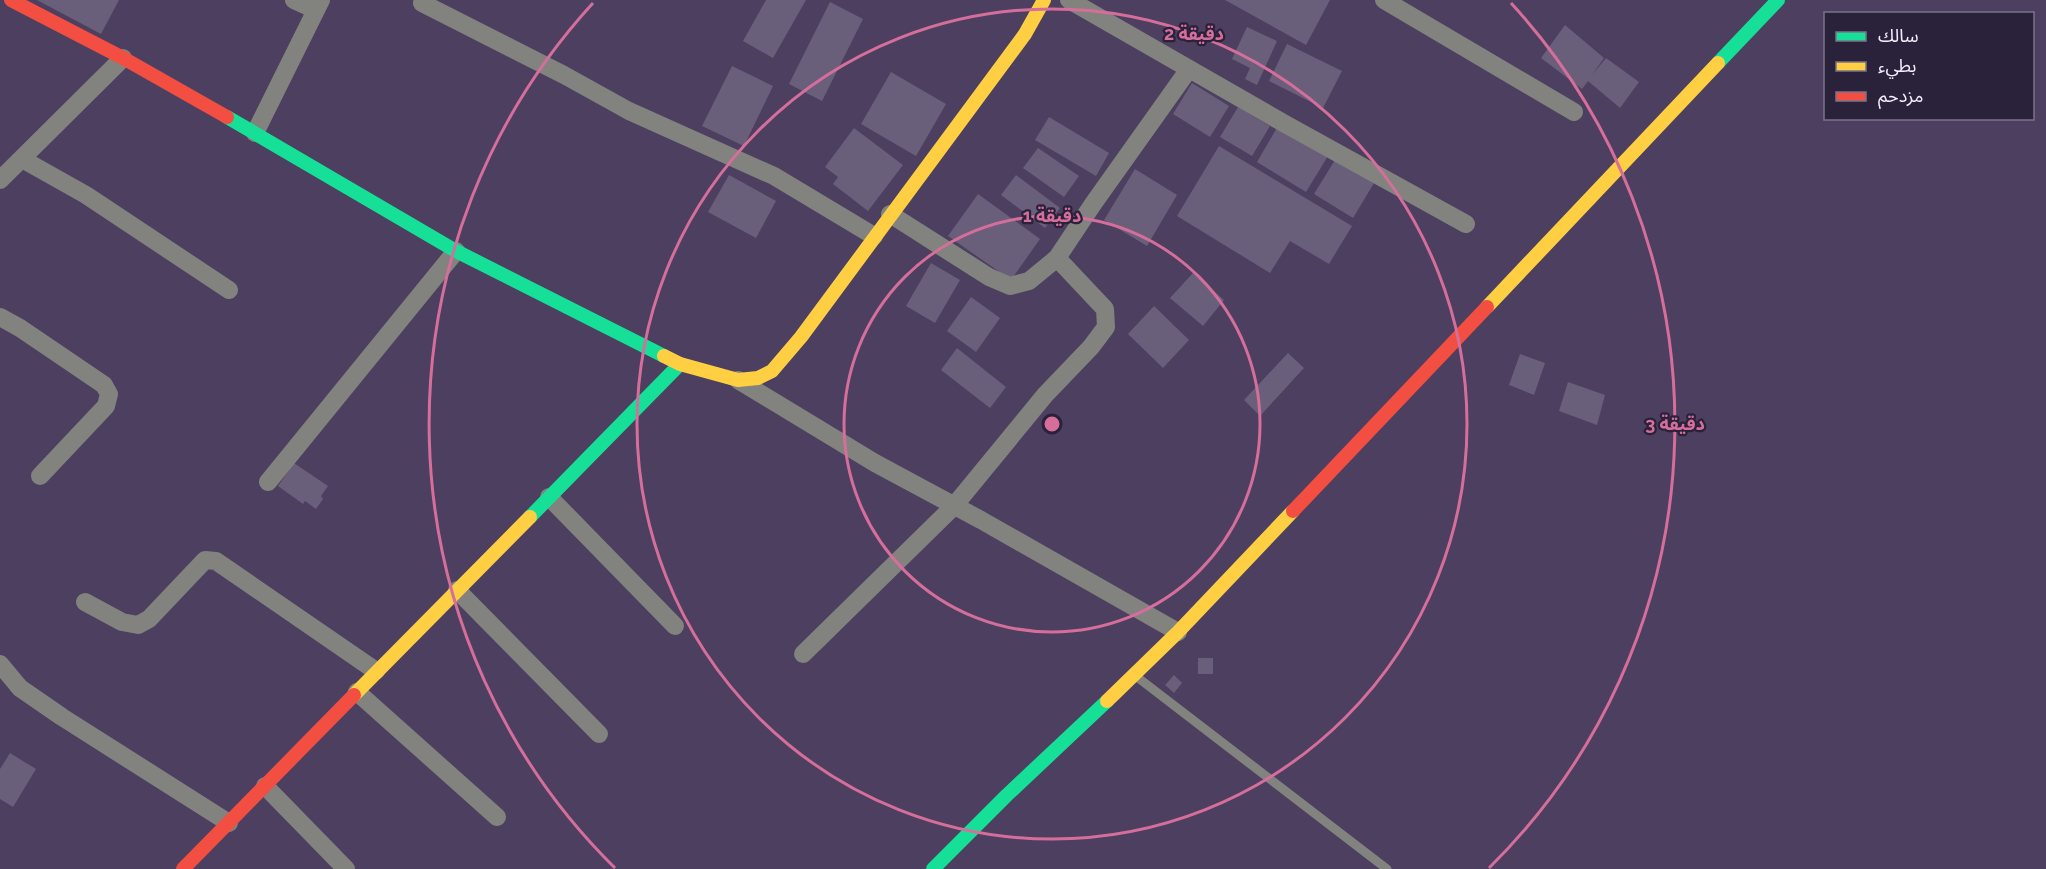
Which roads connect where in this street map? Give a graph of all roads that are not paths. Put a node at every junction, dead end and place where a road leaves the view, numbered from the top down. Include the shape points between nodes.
1 (11, 0) edge
2 (294, 0) edge
3 (1044, 0) edge
4 (1069, 0) edge
5 (1384, 0) edge
6 (1778, 0) edge
7 (422, 3) dead end
8 (319, 5) edge
9 (123, 58) junction
10 (1189, 69) junction
11 (1574, 112) dead end
12 (255, 133) junction
13 (22, 159) junction
14 (0, 180) edge
15 (890, 214) junction
16 (1467, 224) dead end
17 (874, 237) junction
18 (456, 251) junction
19 (1057, 258) junction
20 (229, 290) dead end
21 (0, 317) edge
22 (680, 364) junction
23 (738, 380) junction
24 (40, 476) dead end
25 (268, 482) dead end
26 (549, 497) junction
27 (954, 506) junction
28 (457, 590) junction
29 (85, 602) dead end
30 (675, 626) dead end
31 (1178, 632) junction
32 (803, 654) dead end
33 (0, 664) edge
34 (376, 671) junction
35 (1135, 675) junction
36 (357, 692) junction
37 (599, 734) dead end
38 (265, 786) junction
39 (497, 817) dead end
40 (229, 822) junction
41 (183, 869) edge
42 (346, 869) edge
43 (933, 869) edge
44 (1387, 869) edge

1 - 9 street
2 - 8 street
3 - 15 street via 1025,34
4 - 10 street
5 - 11 street
6 - 31 street
7 - 17 street via 629,111 774,176
8 - 12 street
9 - 12 street
9 - 13 street
10 - 16 street
10 - 19 street
12 - 18 street
13 - 14 street
13 - 20 street via 87,195
15 - 17 street
15 - 19 street via 988,277 1010,286 1029,281
17 - 23 street via 772,370 758,378
18 - 22 street
18 - 25 street
19 - 27 street via 1106,309 1106,327
21 - 24 street via 90,374 109,394 106,406
22 - 23 street
22 - 26 street
23 - 27 street
26 - 28 street
26 - 30 street
27 - 31 street
27 - 32 street
28 - 34 street
28 - 37 street
29 - 34 street via 122,622 138,625 149,619 205,560 216,561
31 - 35 street
33 - 40 street via 20,688
34 - 36 street
35 - 43 street
35 - 44 lane
36 - 38 street
36 - 39 street
38 - 40 street
38 - 42 street
40 - 41 street

